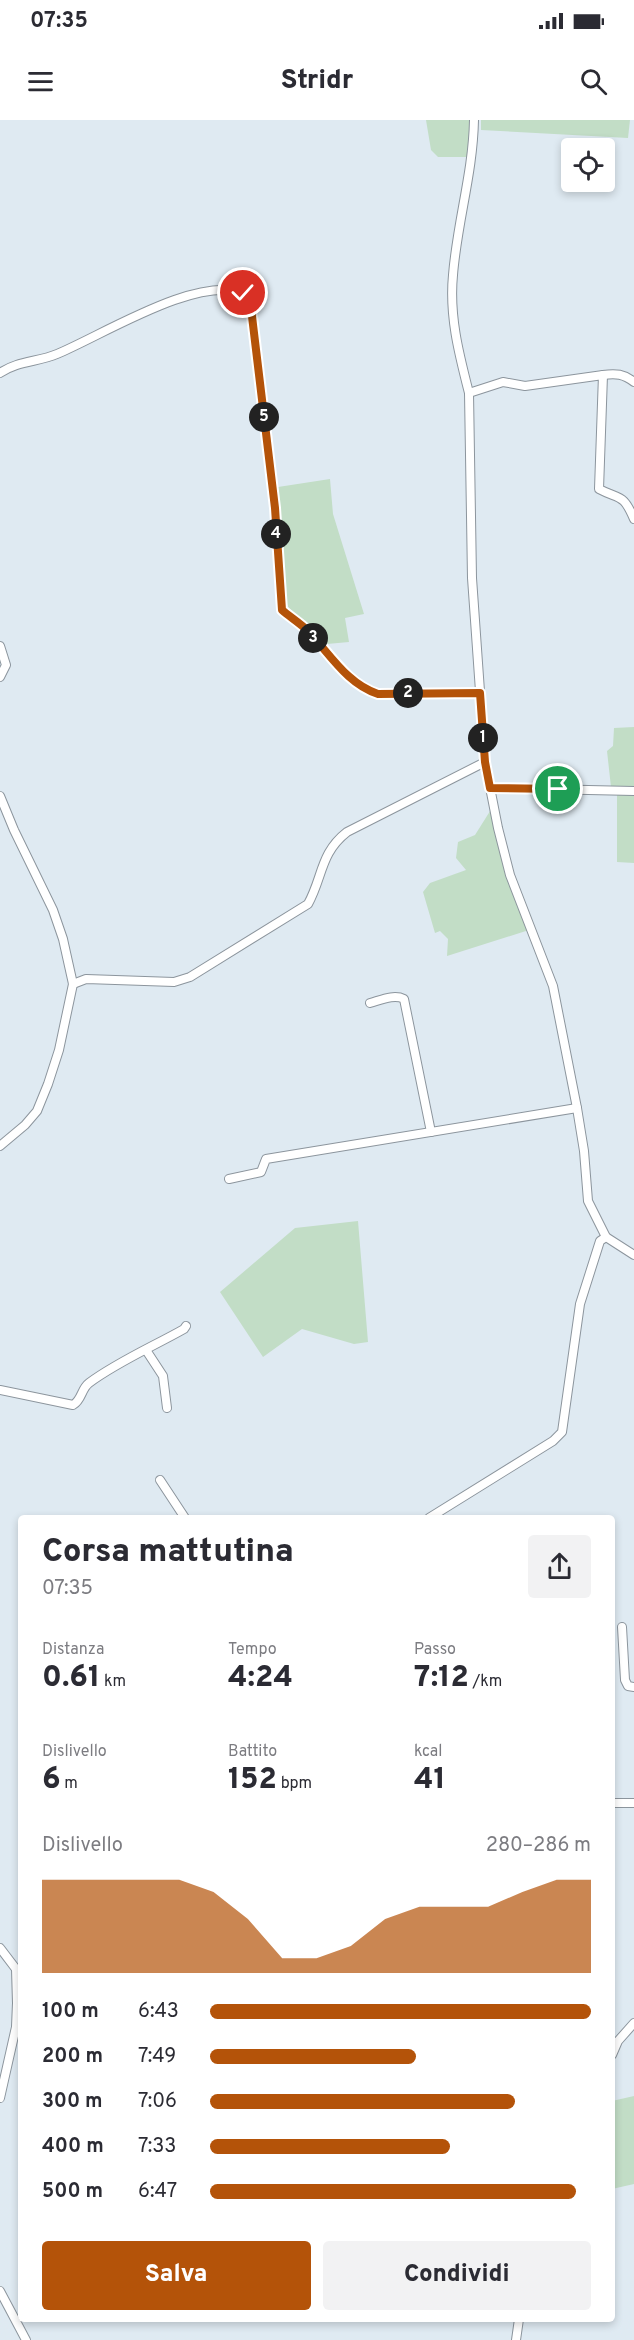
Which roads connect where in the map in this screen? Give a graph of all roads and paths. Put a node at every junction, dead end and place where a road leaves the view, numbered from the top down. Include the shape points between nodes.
1 (474, 120) edge
2 (0, 374) edge
3 (603, 375) junction
4 (634, 382) edge
5 (469, 393) junction
6 (634, 519) edge
7 (0, 646) edge
8 (0, 677) edge
9 (480, 693) junction
10 (485, 762) junction
11 (490, 788) junction
12 (634, 791) edge
13 (0, 796) edge
14 (73, 984) junction
15 (370, 1003) dead end
16 (577, 1108) junction
17 (431, 1132) junction
18 (0, 1146) edge
19 (229, 1179) dead end
20 (606, 1238) junction
21 (634, 1255) edge
22 (186, 1326) dead end
23 (146, 1350) junction
24 (0, 1390) edge
25 (167, 1408) dead end
26 (160, 1480) dead end
27 (183, 1515) edge
28 (434, 1515) edge
29 (622, 1627) dead end
30 (634, 1687) edge
31 (615, 1803) edge
32 (634, 1803) edge
33 (0, 1948) edge
34 (634, 2023) edge
35 (615, 2048) edge
36 (0, 2098) edge
37 (0, 2291) edge
38 (519, 2322) edge
39 (26, 2340) edge
40 (516, 2340) edge

1 - 5 street via 471,172 452,276 454,330
2 - 9 street via 14,366 59,354 157,306 195,294 233,289 243,293 251,308 275,508 282,610 366,690 378,694
3 - 4 street via 615,373
3 - 5 street via 525,386 502,382
3 - 6 street via 599,489 624,500
5 - 9 street via 472,578
7 - 8 street via 6,665
9 - 10 street
10 - 11 street
10 - 14 street via 346,832 326,855 308,904 190,977 174,982 86,979
11 - 12 street
11 - 16 street via 510,875 552,986
13 - 14 street via 52,910
14 - 18 street via 59,1050 37,1111
15 - 17 street via 399,996 404,999
16 - 17 street
16 - 20 street via 588,1201
17 - 19 street via 266,1159 261,1172
20 - 21 street
20 - 28 street via 600,1241 579,1304 562,1432
22 - 23 street
23 - 24 street via 87,1384 73,1405
23 - 25 street via 162,1376
26 - 27 street
29 - 30 street via 625,1680
31 - 32 street
33 - 36 street via 16,1969 16,2027
34 - 35 street
37 - 39 street
38 - 40 street

